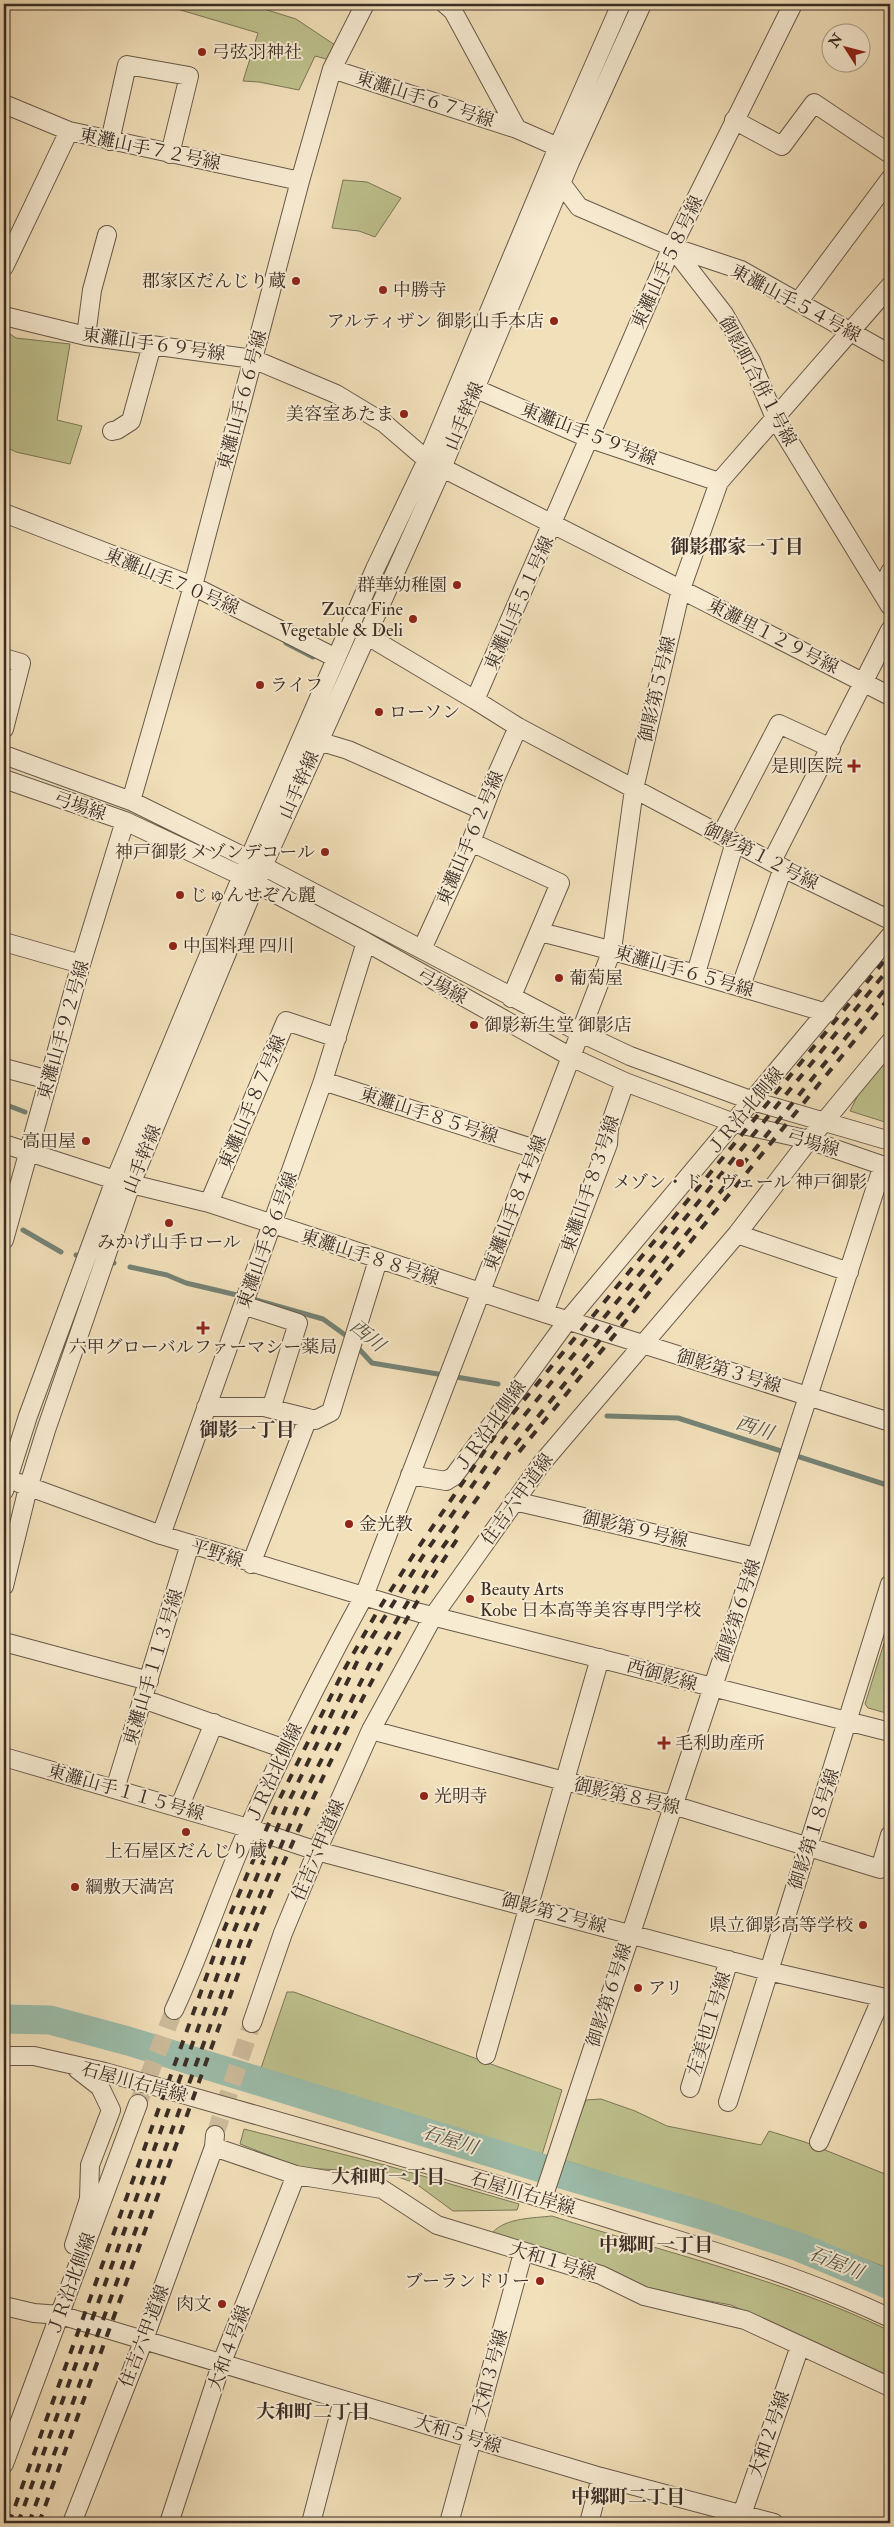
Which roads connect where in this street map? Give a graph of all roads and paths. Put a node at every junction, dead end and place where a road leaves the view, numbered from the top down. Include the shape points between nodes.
1 (365, 4) edge
2 (622, 4) edge
3 (642, 4) edge
4 (793, 4) edge
5 (452, 6) edge
6 (332, 70) junction
7 (4, 104) edge
8 (734, 120) junction
9 (518, 129) junction
10 (69, 131) junction
11 (110, 141) junction
12 (558, 147) junction
13 (170, 154) junction
14 (890, 154) edge
15 (890, 179) edge
16 (300, 180) junction
17 (561, 183) junction
18 (107, 236) dead end
19 (672, 247) junction
20 (4, 267) edge
21 (890, 286) edge
22 (799, 301) junction
23 (4, 316) edge
24 (851, 331) junction
25 (86, 336) junction
26 (152, 345) junction
27 (890, 354) edge
28 (252, 359) junction
29 (468, 386) junction
30 (775, 418) junction
31 (112, 431) dead end
32 (588, 438) junction
33 (434, 464) junction
34 (719, 482) junction
35 (4, 513) edge
36 (553, 526) junction
37 (890, 572) edge
38 (193, 586) junction
39 (680, 589) junction
40 (882, 590) junction
41 (890, 606) edge
42 (890, 630) edge
43 (366, 635) junction
44 (4, 658) edge
45 (336, 658) junction
46 (865, 683) junction
47 (890, 696) edge
48 (475, 700) junction
49 (518, 727) junction
50 (4, 729) edge
51 (318, 741) junction
52 (831, 748) junction
53 (4, 755) edge
54 (4, 779) edge
55 (634, 789) junction
56 (131, 802) junction
57 (482, 810) junction
58 (125, 821) junction
59 (728, 839) junction
60 (471, 842) junction
61 (256, 863) junction
62 (777, 865) junction
63 (249, 879) junction
64 (890, 920) edge
65 (540, 932) junction
66 (890, 936) edge
67 (4, 942) edge
68 (366, 942) junction
69 (422, 949) junction
70 (612, 950) junction
71 (81, 964) junction
72 (696, 973) junction
73 (741, 986) junction
74 (511, 998) junction
75 (827, 1013) junction
76 (581, 1033) junction
77 (336, 1038) junction
78 (890, 1042) edge
79 (570, 1057) junction
80 (4, 1068) edge
81 (48, 1080) junction
82 (324, 1081) junction
83 (625, 1082) junction
84 (753, 1101) junction
85 (826, 1122) junction
86 (734, 1123) junction
87 (809, 1140) junction
88 (890, 1141) edge
89 (4, 1144) edge
90 (535, 1149) junction
91 (28, 1152) junction
92 (887, 1166) edge
93 (123, 1182) junction
94 (209, 1203) junction
95 (6, 1221) edge
96 (272, 1226) junction
97 (737, 1234) junction
98 (4, 1240) edge
99 (378, 1260) junction
100 (849, 1272) junction
101 (480, 1292) junction
102 (244, 1305) junction
103 (544, 1313) junction
104 (568, 1320) junction
105 (642, 1344) junction
106 (807, 1396) junction
107 (206, 1407) junction
108 (271, 1409) junction
109 (308, 1418) junction
110 (890, 1422) edge
111 (410, 1475) junction
112 (5, 1482) edge
113 (28, 1488) junction
114 (514, 1501) junction
115 (161, 1535) junction
116 (190, 1544) junction
117 (756, 1557) junction
118 (251, 1564) junction
119 (890, 1584) edge
120 (4, 1586) edge
121 (364, 1596) junction
122 (434, 1615) junction
123 (4, 1642) edge
124 (600, 1658) junction
125 (149, 1681) junction
126 (712, 1689) junction
127 (144, 1699) junction
128 (848, 1722) junction
129 (214, 1723) junction
130 (372, 1730) junction
131 (890, 1732) edge
132 (285, 1749) junction
133 (4, 1757) edge
134 (564, 1781) junction
135 (115, 1789) junction
136 (673, 1805) junction
137 (179, 1808) junction
138 (248, 1828) junction
139 (890, 1835) edge
140 (808, 1847) junction
141 (317, 1851) junction
142 (529, 1907) junction
143 (630, 1933) junction
144 (728, 1960) junction
145 (768, 1971) junction
146 (886, 1998) edge
147 (174, 2010) tunnel mouth
148 (252, 2023) tunnel mouth
149 (486, 2055) dead end
150 (4, 2056) edge
151 (71, 2065) junction
152 (690, 2088) dead end
153 (728, 2102) dead end
154 (138, 2104) tunnel mouth
155 (215, 2141) joint
156 (819, 2142) dead end
157 (296, 2175) junction
158 (543, 2198) junction
159 (523, 2253) junction
160 (4, 2306) edge
161 (60, 2316) junction
162 (890, 2318) edge
163 (143, 2342) junction
164 (800, 2346) junction
165 (222, 2362) junction
166 (890, 2387) edge
167 (343, 2400) junction
168 (472, 2438) junction
169 (4, 2464) edge
170 (601, 2477) junction
171 (740, 2520) edge
172 (72, 2523) edge
173 (169, 2523) edge
174 (311, 2523) edge
175 (449, 2523) edge
176 (589, 2523) edge
177 (774, 2523) edge

1 - 6 street, 東灘山手６６号線
2 - 12 street, 山手幹線
3 - 17 street, 山手幹線
4 - 8 street, 東灘山手５８号線
5 - 9 street
6 - 9 street, 東灘山手６７号線
6 - 16 street, 東灘山手６６号線
7 - 10 street, 東灘山手７２号線
8 - 14 street via 782,146 814,103
8 - 19 street, 東灘山手５８号線
9 - 12 street
10 - 11 street, 東灘山手７２号線
10 - 20 street
11 - 13 street, 東灘山手７２号線
11 - 13 street via 127,65 190,76
12 - 29 street, 山手幹線
13 - 16 street, 東灘山手７２号線
15 - 22 street
16 - 28 street, 東灘山手６６号線
17 - 19 street, 御影町合併１号線 via 579,207
17 - 29 street, 山手幹線
18 - 25 street via 92,290
19 - 22 street, 東灘山手５４号線 via 741,270
19 - 30 street, 御影町合併１号線 via 724,314 751,361
19 - 32 street, 東灘山手５８号線
21 - 24 street
22 - 24 street, 東灘山手５４号線
23 - 25 street, 東灘山手６９号線
24 - 27 street, 東灘山手５４号線
24 - 30 street
25 - 26 street, 東灘山手６９号線
26 - 28 street, 東灘山手６９号線
26 - 31 street via 131,421
28 - 33 street, 東灘山手６９号線 via 336,394 384,423
28 - 38 street, 東灘山手６６号線
29 - 32 street, 東灘山手５９号線
29 - 33 street, 山手幹線
30 - 34 street
30 - 40 street, 御影町合併１号線
32 - 34 street, 東灘山手５９号線
32 - 36 street, 東灘山手５８号線
33 - 36 street, 東灘山手６９号線
33 - 43 street, 山手幹線
33 - 45 street, 山手幹線
34 - 39 street
35 - 38 street, 東灘山手７０号線
36 - 39 street, 東灘山手５１号線
36 - 48 street, 東灘山手５１号線
37 - 40 street
38 - 45 street, 東灘山手７０号線
38 - 56 street, 東灘山手６６号線
39 - 46 street, 東灘里１２９号線
39 - 55 street, 御影第５号線
40 - 41 street, 御影町合併１号線
42 - 46 street
43 - 48 street
43 - 51 street, 山手幹線
44 - 50 street via 21,663
45 - 61 street, 山手幹線
46 - 47 street
46 - 52 street
48 - 49 street
49 - 55 street
49 - 57 street, 東灘山手６２号線
51 - 57 street via 348,750
51 - 61 street, 山手幹線
52 - 59 street via 779,724
52 - 62 street
53 - 56 street, 弓場線
54 - 58 street, 弓場線
55 - 59 street, 御影第１２号線
55 - 70 street
56 - 61 street, 弓場線
57 - 60 street, 東灘山手６２号線
58 - 63 street, 弓場線
58 - 71 street, 東灘山手９２号線
59 - 62 street, 御影第１２号線
59 - 72 street
60 - 65 street via 560,883
60 - 69 street, 東灘山手６２号線
61 - 63 street, 山手幹線
61 - 69 street, 弓場線
62 - 64 street, 御影第１２号線
62 - 73 street
63 - 68 street, 弓場線
63 - 93 street, 山手幹線
65 - 70 street, 東灘山手６５号線
65 - 74 street
66 - 75 street, ＪＲ沿北側線
67 - 71 street
68 - 77 street, 東灘山手８６号線
68 - 79 street, 弓場線
69 - 74 street, 弓場線
70 - 72 street, 東灘山手６５号線
70 - 76 street
71 - 81 street, 東灘山手９２号線
72 - 73 street, 東灘山手６５号線
73 - 75 street, 東灘山手６５号線
74 - 76 street, 弓場線
75 - 84 street, ＪＲ沿北側線
76 - 79 street, 東灘山手８４号線
76 - 84 street, 弓場線 via 630,1056
77 - 82 street, 東灘山手８６号線
77 - 94 street, 東灘山手８７号線 via 286,1022
78 - 85 street, 住吉六甲道線
79 - 83 street, 弓場線
79 - 90 street, 東灘山手８４号線
80 - 81 street
81 - 91 street, 東灘山手９２号線
82 - 90 street, 東灘山手８５号線
82 - 96 street, 東灘山手８６号線
83 - 86 street, 弓場線
83 - 103 street, 東灘山手８３号線 via 609,1128 608,1144
84 - 85 street, 弓場線
84 - 86 street, ＪＲ沿北側線
85 - 87 street, 住吉六甲道線
85 - 88 street, 弓場線
86 - 87 street, 弓場線
86 - 104 street, ＪＲ沿北側線
87 - 92 street, 弓場線
87 - 97 street, 住吉六甲道線
89 - 91 street, 東灘山手８８号線
90 - 101 street, 東灘山手８４号線
91 - 93 street, 東灘山手８８号線
91 - 95 street, 東灘山手９２号線
92 - 100 street, 御影第６号線
93 - 94 street, 東灘山手８８号線
93 - 112 street, 山手幹線 via 90,1247
93 - 113 street, 山手幹線 via 108,1251
94 - 96 street, 東灘山手８８号線
95 - 98 street, 東灘山手９２号線
96 - 99 street, 東灘山手８８号線
96 - 102 street, 東灘山手８６号線
97 - 100 street
97 - 105 street, 住吉六甲道線
99 - 101 street, 東灘山手８８号線
99 - 109 street via 331,1412 315,1420
100 - 106 street, 御影第６号線
101 - 103 street, 東灘山手８８号線
101 - 111 street, 東灘山手８４号線
102 - 107 street, 東灘山手８６号線
102 - 108 street via 298,1323
103 - 104 street, 東灘山手８８号線
104 - 105 street, 御影第３号線
104 - 111 street, ＪＲ沿北側線 via 454,1476 446,1481
105 - 106 street, 御影第３号線
105 - 114 street, 住吉六甲道線
106 - 110 street, 御影第３号線
106 - 117 street, 御影第６号線
107 - 108 street
107 - 115 street, 東灘山手８６号線
108 - 109 street
109 - 118 street
111 - 121 street, ＪＲ沿北側線
112 - 113 street, 平野線
113 - 115 street, 平野線
113 - 120 street, 山手幹線
114 - 117 street, 御影第９号線
114 - 122 street, 住吉六甲道線
115 - 116 street, 平野線
116 - 118 street, 平野線
116 - 125 street, 東灘山手１１３号線
117 - 126 street, 御影第６号線
118 - 121 street, 平野線
119 - 128 street, 御影第１８号線
121 - 122 street, 平野線
121 - 132 street, ＪＲ沿北側線
122 - 124 street, 西御影線
122 - 130 street, 住吉六甲道線
123 - 125 street
124 - 126 street, 西御影線
124 - 134 street
125 - 127 street, 東灘山手１１３号線
126 - 128 street, 西御影線
126 - 136 street, 御影第６号線
127 - 129 street
127 - 135 street, 東灘山手１１３号線
128 - 131 street, 西御影線
128 - 140 street, 御影第１８号線
129 - 132 street
129 - 137 street
130 - 134 street, 御影第８号線
130 - 141 street, 住吉六甲道線
132 - 138 street, ＪＲ沿北側線
133 - 135 street, 東灘山手１１５号線
134 - 136 street, 御影第８号線
134 - 142 street
135 - 137 street, 東灘山手１１５号線
136 - 140 street, 御影第８号線
136 - 143 street, 御影第６号線
137 - 138 street, 東灘山手１１５号線
138 - 141 street, 御影第２号線
138 - 147 street, ＪＲ沿北側線
139 - 140 street, 御影第８号線 via 880,1869
140 - 145 street, 御影第１８号線
141 - 142 street, 御影第２号線
141 - 148 street, 住吉六甲道線 via 283,1933
142 - 143 street, 御影第２号線
142 - 149 street
143 - 144 street, 御影第２号線
143 - 158 street, 御影第６号線
144 - 145 street, 御影第２号線
144 - 152 street, 左美也１号線
145 - 146 street, 御影第２号線
145 - 153 street, 御影第１８号線
146 - 156 street
150 - 151 street, 石屋川右岸線 via 34,2056
151 - 158 street, 石屋川右岸線
151 - 161 street via 100,2087 111,2110 90,2165 89,2200 59,2288
154 - 161 street, ＪＲ沿北側線
155 - 157 street, 大和１号線
155 - 163 street, 住吉六甲道線
157 - 159 street, 大和１号線 via 382,2189 437,2224
157 - 165 street, 大和４号線
158 - 162 street, 石屋川右岸線 via 784,2273
159 - 164 street, 大和１号線 via 601,2275 644,2296 745,2320
159 - 168 street, 大和３号線
160 - 161 street, 大和５号線
161 - 163 street, 大和５号線
161 - 169 street, ＪＲ沿北側線
163 - 165 street, 大和５号線
163 - 172 street, 住吉六甲道線
164 - 166 street, 大和１号線
164 - 171 street, 大和２号線
165 - 167 street, 大和５号線
165 - 173 street, 大和４号線
167 - 168 street, 大和５号線
167 - 174 street
168 - 170 street, 大和５号線
168 - 175 street, 大和３号線
170 - 171 street, 大和５号線
170 - 176 street
171 - 177 street, 大和５号線

